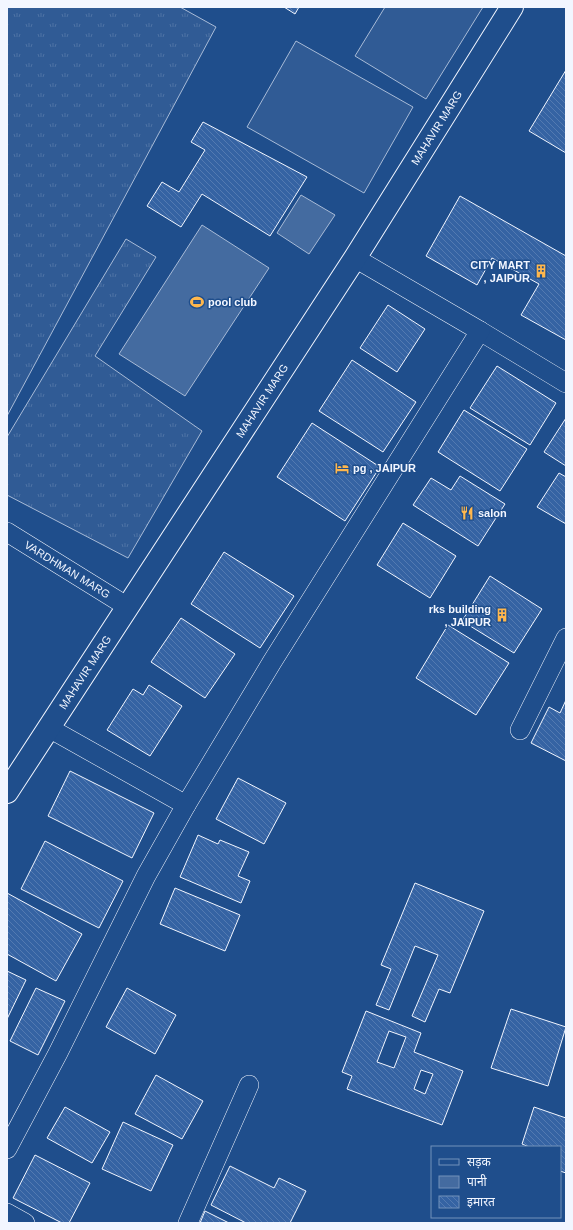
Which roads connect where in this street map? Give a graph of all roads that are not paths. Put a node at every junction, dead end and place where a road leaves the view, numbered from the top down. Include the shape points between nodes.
1 (512, 7) edge
2 (355, 258) junction
3 (480, 331) junction
4 (566, 383) edge
5 (7, 532) edge
6 (128, 607) junction
7 (566, 638) edge
8 (49, 728) junction
9 (520, 730) dead end
10 (7, 792) edge
11 (186, 805) junction
12 (249, 1085) dead end
13 (7, 1149) edge
14 (7, 1213) edge
15 (25, 1223) edge
16 (188, 1223) edge

1 - 2 street, MAHAVIR MARG
2 - 3 street
2 - 6 street, MAHAVIR MARG
3 - 4 street
3 - 11 street via 272,662
5 - 6 street, VARDHMAN MARG
6 - 8 street, MAHAVIR MARG
7 - 9 street
8 - 10 street, MAHAVIR MARG
8 - 11 street
11 - 13 street via 146,876
12 - 16 street
14 - 15 street

